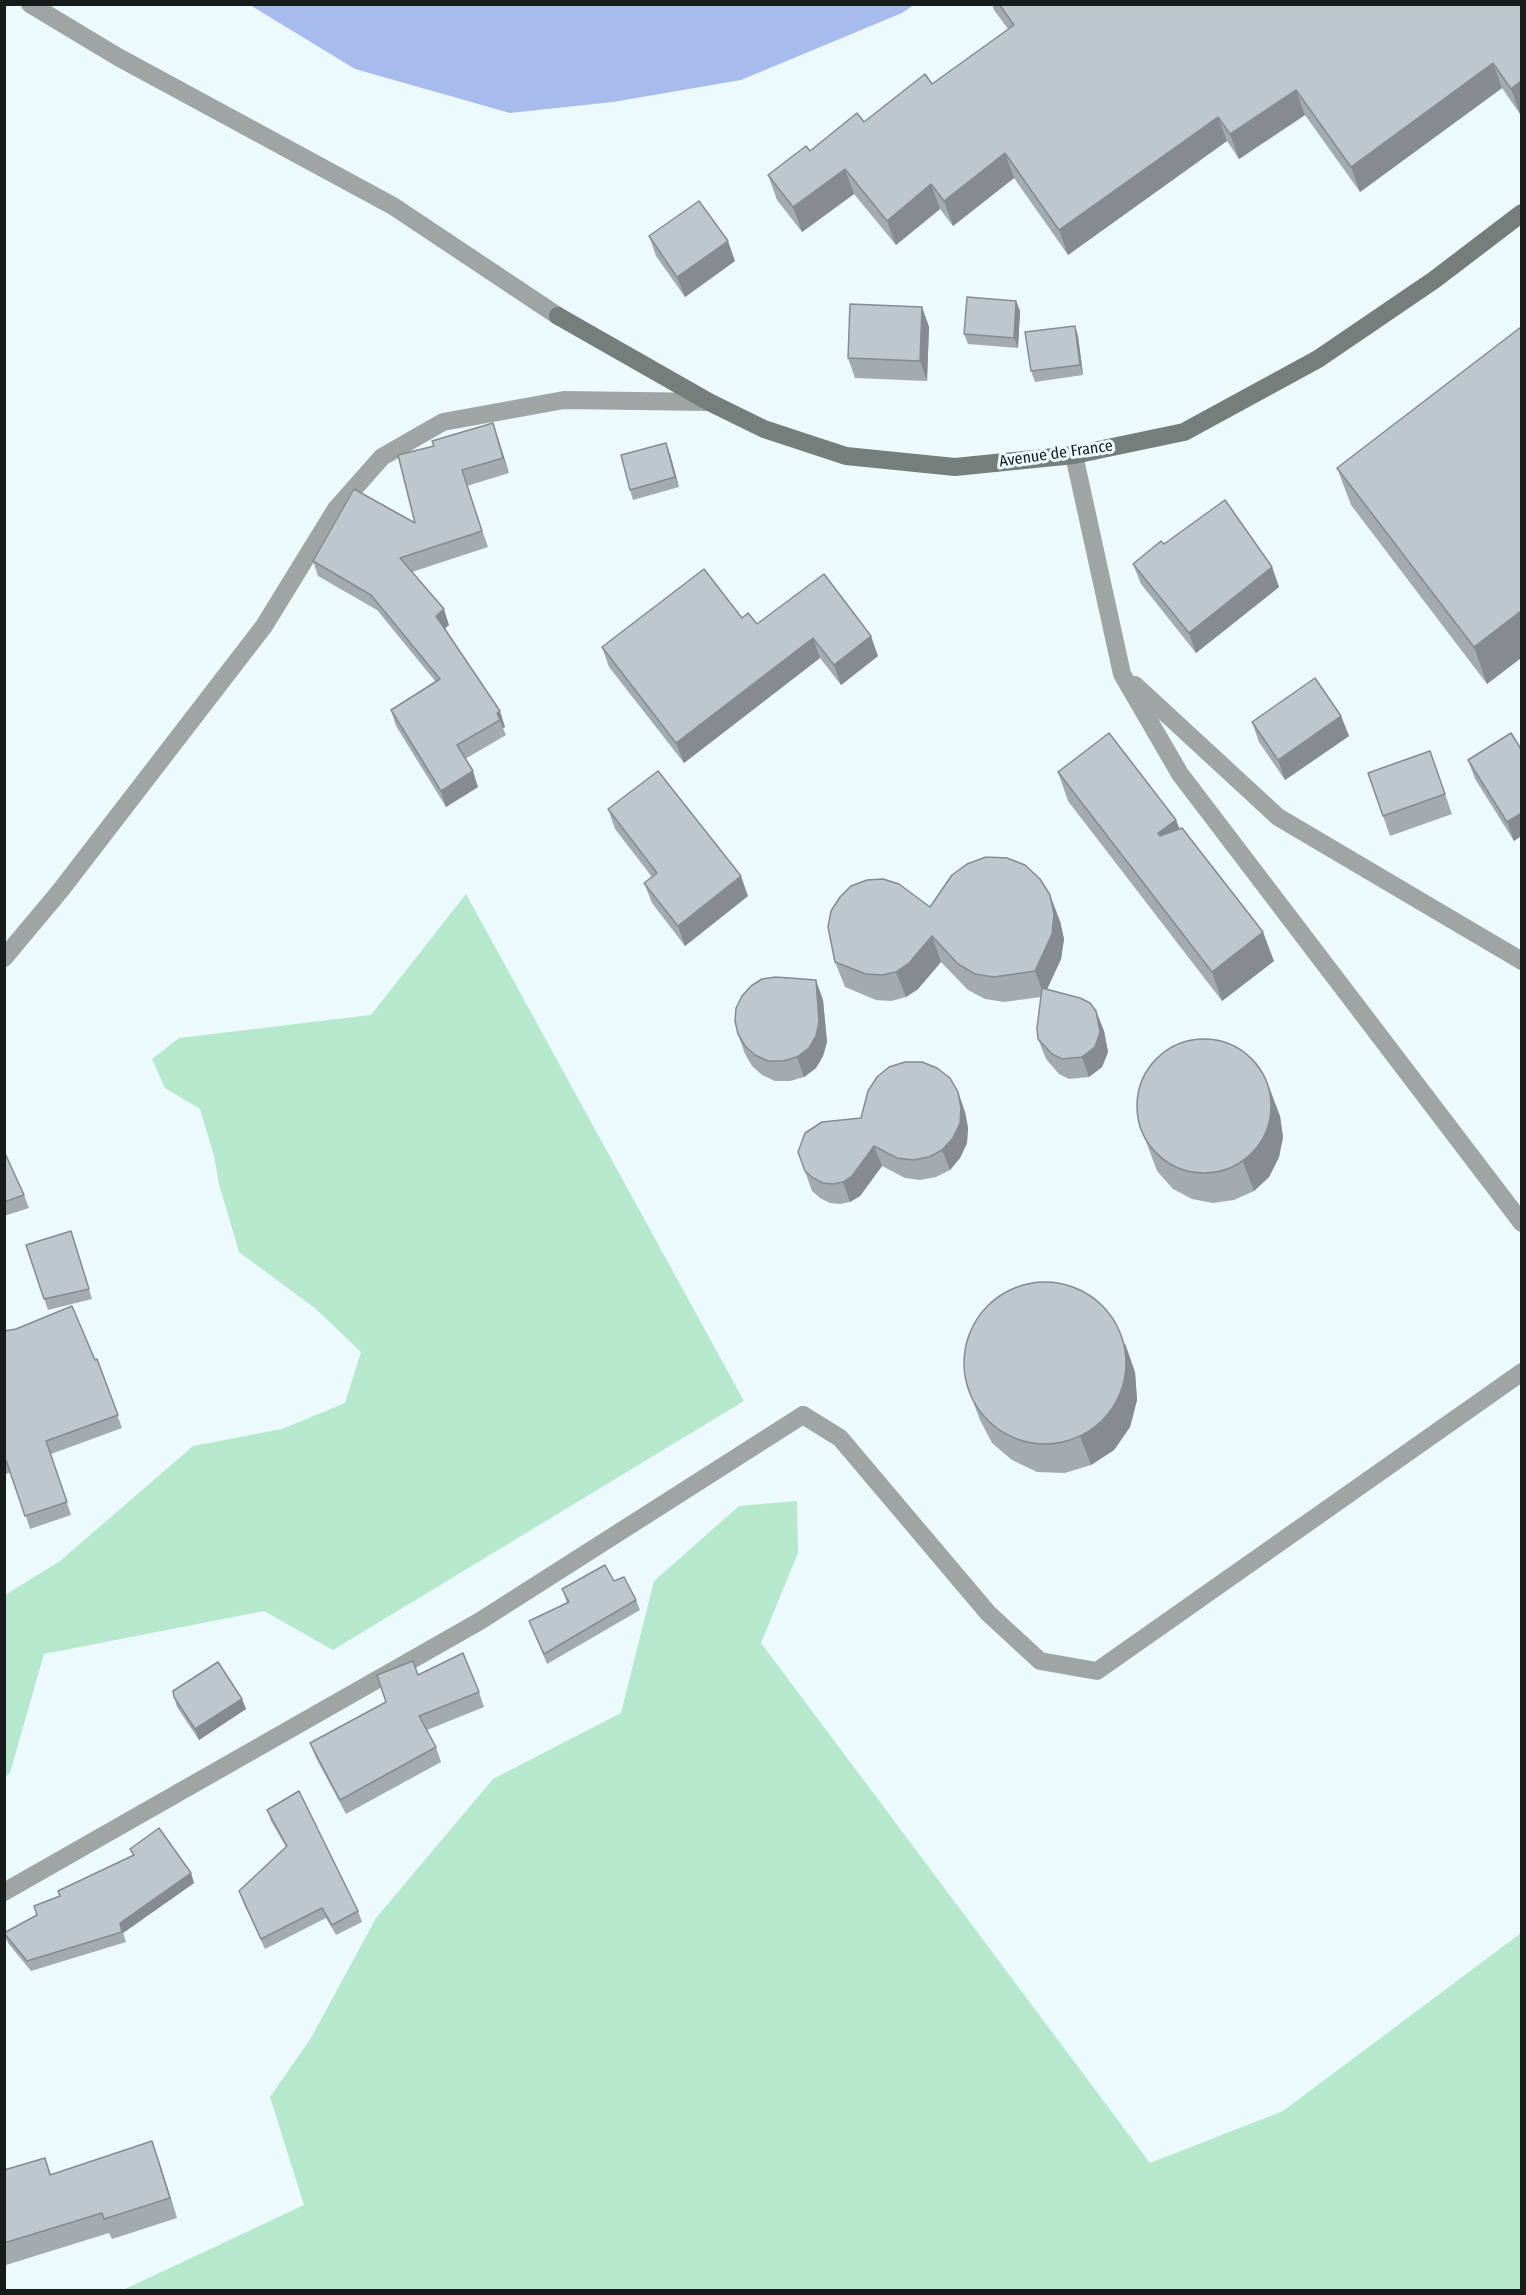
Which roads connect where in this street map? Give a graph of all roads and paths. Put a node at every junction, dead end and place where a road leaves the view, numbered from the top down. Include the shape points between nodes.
1 (30, 4) edge
2 (1521, 213) edge
3 (709, 402) junction
4 (1074, 455) junction
5 (1122, 674) junction
6 (4, 958) edge
7 (1521, 961) edge
8 (1521, 1223) edge
9 (1521, 1372) edge
10 (4, 1892) edge

1 - 3 street, Avenue de France via 118,57 393,206 558,316
2 - 4 street, Avenue de France via 1434,280 1308,365 1184,432
3 - 4 street, Avenue de France via 764,429 846,456 955,467
3 - 6 street via 564,400 443,422 381,457 336,509 264,626
4 - 5 street
5 - 7 street via 1278,817
5 - 8 street via 1180,774
9 - 10 street via 1097,1671 1040,1661 988,1613 840,1438 803,1415 480,1621

